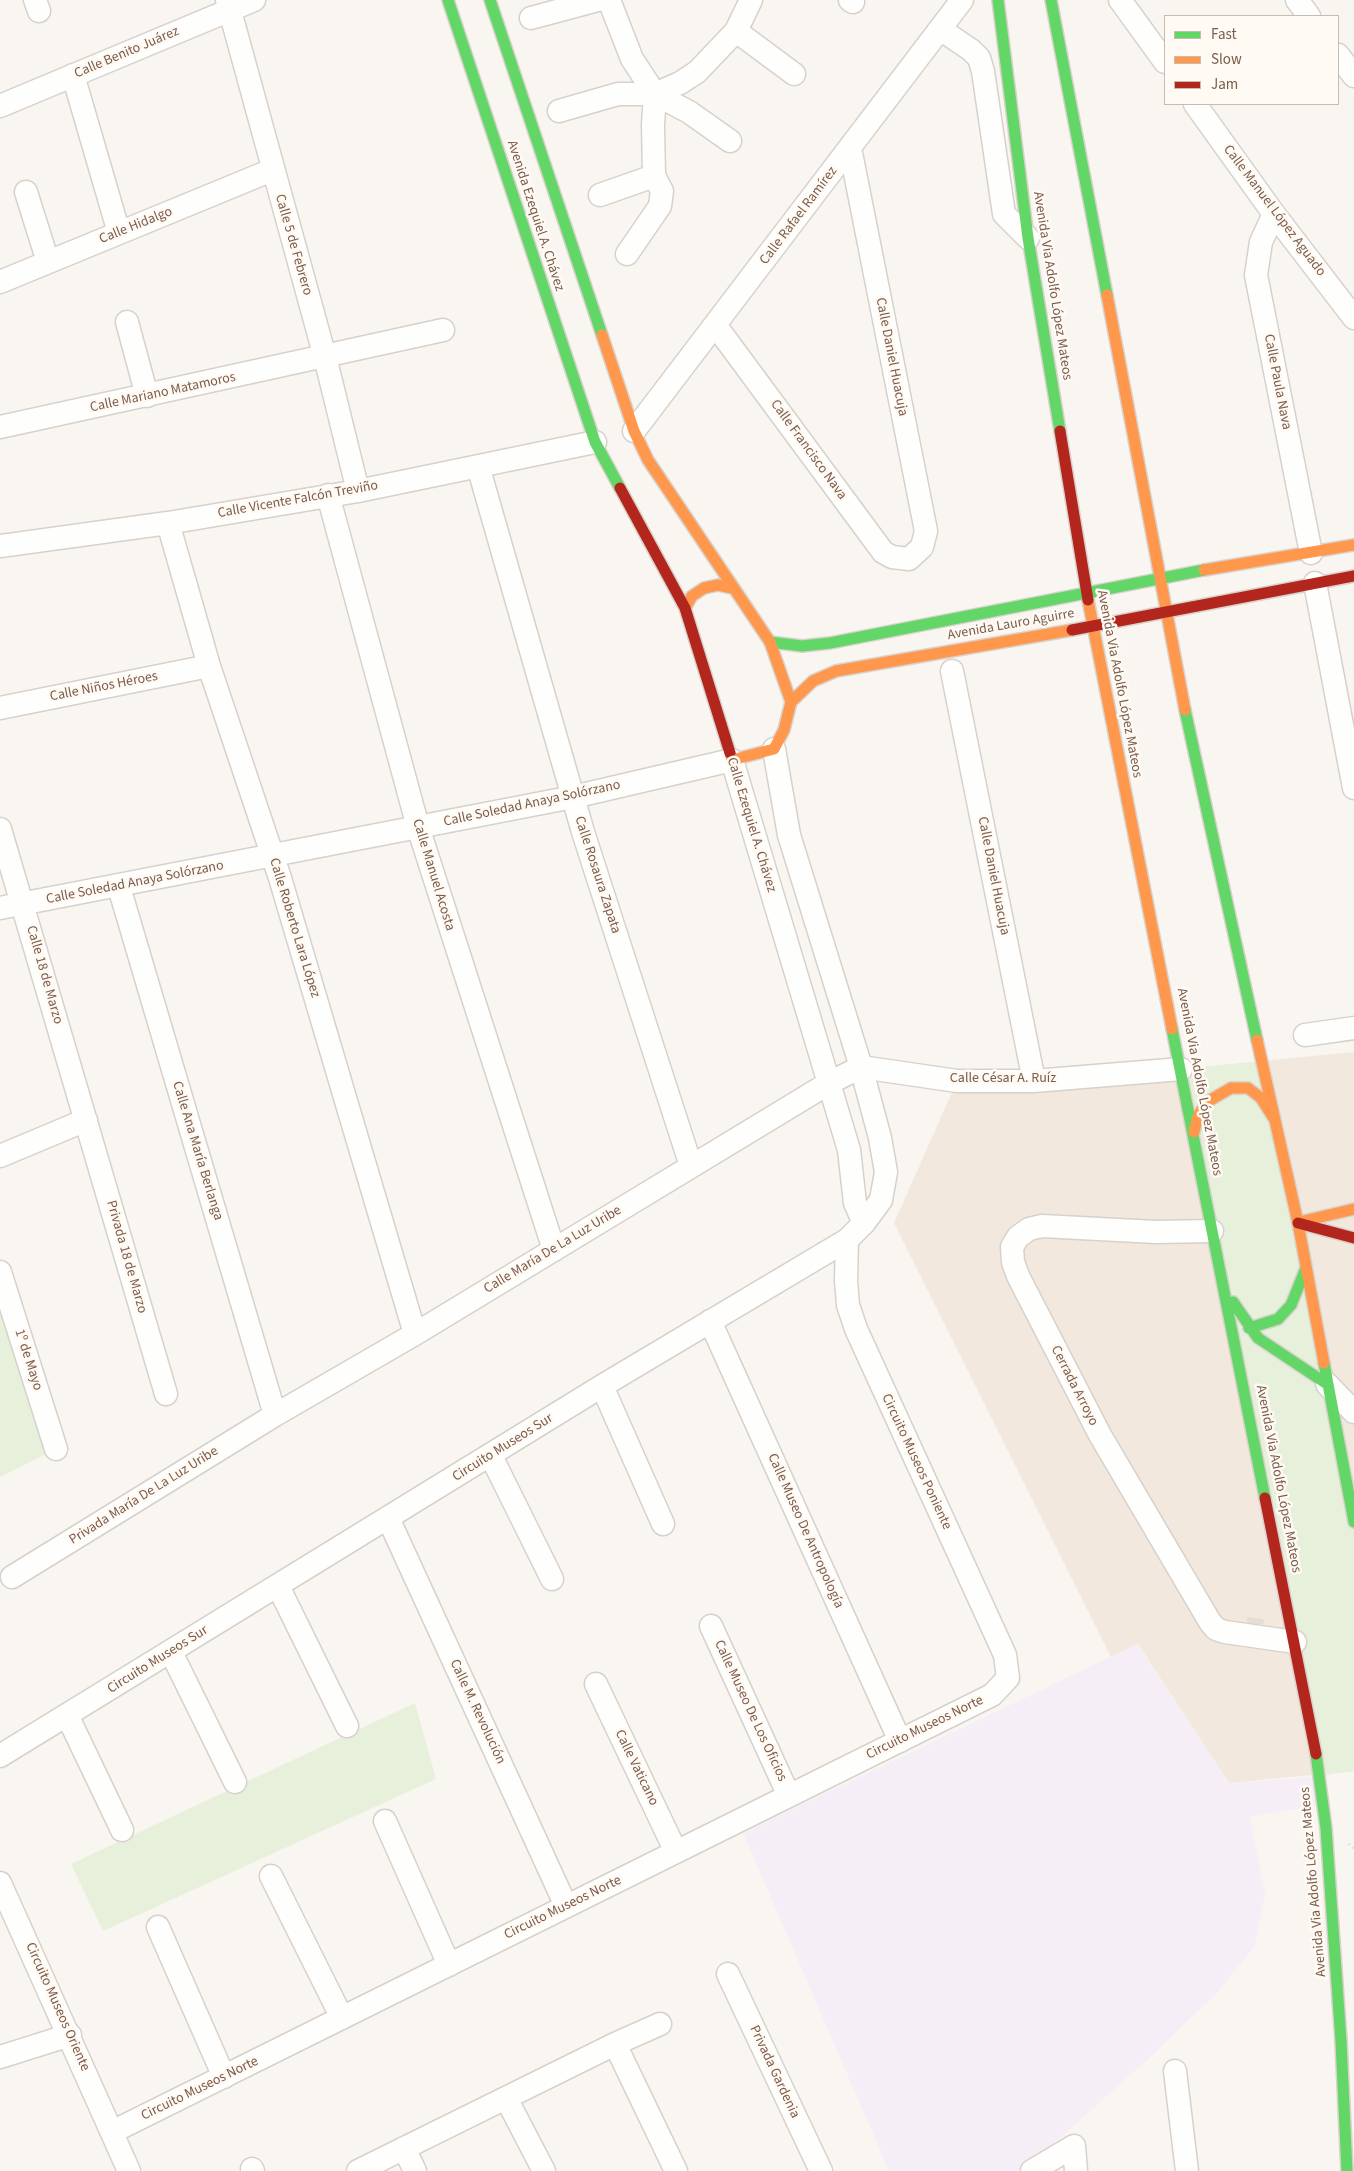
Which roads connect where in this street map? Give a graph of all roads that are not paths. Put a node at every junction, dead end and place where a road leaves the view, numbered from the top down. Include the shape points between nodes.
1 (254, 0) edge
2 (448, 0) edge
3 (490, 0) edge
4 (598, 0) edge
5 (609, 0) edge
6 (751, 0) edge
7 (962, 0) edge
8 (998, 0) edge
9 (1051, 0) edge
10 (1120, 0) edge
11 (1297, 0) edge
12 (228, 5) edge
13 (1308, 15) edge
14 (531, 18) dead end
15 (940, 29) junction
16 (736, 31) junction
17 (1339, 55) edge
18 (1164, 61) edge
19 (794, 74) dead end
20 (73, 75) junction
21 (1354, 76) edge
22 (655, 94) junction
23 (1196, 105) edge
24 (0, 106) edge
25 (559, 111) dead end
26 (730, 141) dead end
27 (850, 148) junction
28 (272, 170) junction
29 (654, 176) junction
30 (26, 192) dead end
31 (600, 195) dead end
32 (1274, 214) junction
33 (119, 233) junction
34 (1028, 238) junction
35 (627, 254) dead end
36 (48, 262) junction
37 (0, 282) edge
38 (1354, 318) edge
39 (127, 322) dead end
40 (716, 326) junction
41 (443, 330) dead end
42 (325, 357) junction
43 (147, 396) junction
44 (0, 427) edge
45 (634, 431) junction
46 (595, 442) junction
47 (478, 466) junction
48 (358, 491) junction
49 (328, 496) junction
50 (168, 523) junction
51 (1354, 545) edge
52 (0, 546) edge
53 (1311, 553) junction
54 (909, 559) joint
55 (1354, 576) edge
56 (1159, 578) junction
57 (1316, 583) junction
58 (732, 588) junction
59 (1086, 592) junction
60 (685, 608) junction
61 (1166, 612) junction
62 (1092, 626) junction
63 (770, 642) junction
64 (209, 666) junction
65 (952, 671) dead end
66 (791, 702) junction
67 (0, 708) edge
68 (774, 749) junction
69 (732, 760) junction
70 (1354, 788) edge
71 (573, 797) junction
72 (418, 828) junction
73 (0, 829) edge
74 (273, 857) junction
75 (119, 887) junction
76 (23, 904) junction
77 (0, 908) edge
78 (1354, 1028) edge
79 (1306, 1036) dead end
80 (862, 1068) junction
81 (1181, 1069) junction
82 (1034, 1081) junction
83 (829, 1083) junction
84 (86, 1120) junction
85 (1276, 1122) junction
86 (1194, 1132) junction
87 (0, 1156) edge
88 (691, 1166) junction
89 (1354, 1209) edge
90 (864, 1223) junction
91 (1298, 1223) junction
92 (1212, 1231) junction
93 (1354, 1231) edge
94 (1354, 1238) edge
95 (847, 1240) junction
96 (554, 1250) junction
97 (1306, 1268) junction
98 (0, 1272) edge
99 (1224, 1286) junction
100 (710, 1321) junction
101 (1249, 1328) junction
102 (415, 1334) junction
103 (1327, 1384) junction
104 (602, 1386) junction
105 (166, 1394) dead end
106 (1354, 1396) edge
107 (1354, 1406) edge
108 (1354, 1412) edge
109 (275, 1415) junction
110 (56, 1449) dead end
111 (491, 1456) junction
112 (388, 1518) junction
113 (1354, 1522) edge
114 (663, 1524) dead end
115 (12, 1578) dead end
116 (552, 1579) dead end
117 (278, 1586) junction
118 (711, 1626) dead end
119 (1295, 1642) junction
120 (171, 1652) junction
121 (1008, 1678) joint
122 (596, 1684) dead end
123 (67, 1716) junction
124 (347, 1726) dead end
125 (900, 1741) junction
126 (0, 1756) edge
127 (235, 1782) dead end
128 (789, 1796) junction
129 (385, 1820) dead end
130 (122, 1830) dead end
131 (676, 1852) junction
132 (271, 1876) dead end
133 (0, 1883) edge
134 (566, 1906) junction
135 (158, 1927) dead end
136 (449, 1965) junction
137 (728, 1974) dead end
138 (342, 2018) junction
139 (660, 2024) dead end
140 (70, 2036) junction
141 (615, 2044) junction
142 (0, 2057) edge
143 (1174, 2071) dead end
144 (224, 2077) junction
145 (506, 2098) junction
146 (112, 2132) junction
147 (404, 2148) junction
148 (129, 2171) edge
149 (358, 2171) edge
150 (415, 2171) edge
151 (544, 2171) edge
152 (676, 2171) edge
153 (821, 2171) edge
154 (1032, 2171) edge
155 (1076, 2171) edge
156 (1187, 2171) edge
157 (1347, 2171) edge

1 - 12 street, Calle Benito Juárez
2 - 46 main road, Avenida Ezequiel A. Chávez
3 - 45 main road, Avenida Ezequiel A. Chávez
4 - 14 street
5 - 22 street via 632,59
6 - 16 street
7 - 15 street, Calle Rafael Ramírez
8 - 34 main road, Avenida Via Adolfo López Mateos
9 - 56 main road
10 - 18 street
11 - 13 street
12 - 20 street, Calle Benito Juárez
12 - 28 street, Calle 5 de Febrero
15 - 27 street, Calle Rafael Ramírez
15 - 34 street via 978,58 983,71 1004,214
16 - 19 street
16 - 22 street via 697,72 680,84
17 - 21 street
20 - 24 street, Calle Benito Juárez
20 - 33 street
22 - 25 street via 618,94
22 - 26 street via 689,112
22 - 29 street
23 - 32 street, Calle Manuel López Aguado
27 - 40 street, Calle Rafael Ramírez
27 - 54 street, Calle Daniel Huacuja via 926,531 922,548
28 - 33 street, Calle Hidalgo
28 - 42 street, Calle 5 de Febrero
29 - 31 street
29 - 35 street via 662,191 660,206
30 - 36 street
32 - 38 street, Calle Manuel López Aguado
32 - 53 street, Calle Paula Nava via 1261,242 1256,275
33 - 36 street, Calle Hidalgo
34 - 59 main road, Avenida Via Adolfo López Mateos
36 - 37 street, Calle Hidalgo
39 - 43 street
40 - 45 street, Calle Rafael Ramírez
40 - 54 street, Calle Francisco Nava via 883,552
41 - 42 street, Calle Mariano Matamoros
42 - 43 street, Calle Mariano Matamoros
42 - 48 street, Calle 5 de Febrero
43 - 44 street, Calle Mariano Matamoros
45 - 58 main road via 648,460
46 - 47 street, Calle Vicente Falcón Treviño
46 - 60 main road, Calle Ezequiel A. Chávez
47 - 48 street, Calle Vicente Falcón Treviño
47 - 71 street, Calle Rosaura Zapata
48 - 49 street, Calle Vicente Falcón Treviño
49 - 50 street, Calle Vicente Falcón Treviño
49 - 72 street, Calle Manuel Acosta
50 - 52 street, Calle Vicente Falcón Treviño
50 - 64 street, Calle Roberto Lara López
51 - 53 main road, Avenida Lauro Aguirre
53 - 56 main road, Avenida Lauro Aguirre
55 - 57 main road, Avenida Lauro Aguirre
56 - 59 main road, Avenida Lauro Aguirre
56 - 61 main road
57 - 61 main road, Avenida Lauro Aguirre
57 - 70 street
58 - 60 main road via 718,585 704,588 692,596
58 - 63 main road
59 - 62 main road, Avenida Via Adolfo López Mateos
59 - 63 main road, Avenida Lauro Aguirre via 830,643 802,646
60 - 69 main road, Calle Ezequiel A. Chávez
61 - 62 main road, Avenida Lauro Aguirre
61 - 85 main road via 1226,909
62 - 66 main road, Avenida Lauro Aguirre via 836,671 813,681
62 - 81 main road, Avenida Via Adolfo López Mateos
63 - 66 main road
64 - 67 street, Calle Niños Héroes
64 - 74 street, Calle Roberto Lara López
65 - 82 street, Calle Daniel Huacuja
66 - 68 main road via 784,730
68 - 69 main road, Calle Soledad Anaya Solórzano
68 - 80 street via 789,834
69 - 71 street, Calle Soledad Anaya Solórzano
69 - 83 street, Calle Ezequiel A. Chávez
71 - 72 street, Calle Soledad Anaya Solórzano
71 - 88 street, Calle Rosaura Zapata
72 - 74 street, Calle Soledad Anaya Solórzano
72 - 96 street, Calle Manuel Acosta
73 - 76 street, Calle 18 de Marzo
74 - 75 street, Calle Soledad Anaya Solórzano
74 - 102 street, Calle Roberto Lara López
75 - 76 street, Calle Soledad Anaya Solórzano
75 - 109 street, Calle Ana María Berlanga
76 - 77 street, Calle Soledad Anaya Solórzano
76 - 84 street, Calle 18 de Marzo
78 - 79 street
80 - 82 street, Calle César A. Ruíz via 957,1081
80 - 83 street
80 - 90 street, Circuito Museos Sur via 886,1172 881,1200
81 - 82 street, Calle César A. Ruíz
81 - 86 main road, Avenida Via Adolfo López Mateos
83 - 88 street, Calle María De La Luz Uribe
83 - 90 street, Calle Ezequiel A. Chávez via 849,1150 855,1203
84 - 87 street
84 - 105 street, Privada 18 de Marzo
85 - 86 main road via 1261,1098 1248,1088 1231,1088 1207,1102 1198,1116
85 - 91 main road
86 - 92 main road, Avenida Via Adolfo López Mateos
88 - 96 street, Calle María De La Luz Uribe
89 - 91 main road
90 - 95 street, Circuito Museos Sur
91 - 93 main road
91 - 94 main road
91 - 97 main road
92 - 99 main road, Avenida Via Adolfo López Mateos
92 - 119 street, Cerrada Arroyo via 1156,1232 1042,1226 1029,1229 1018,1237 1012,1247 1013,1262 1100,1435 1210,1622 1225,1632
95 - 100 street, Circuito Museos Sur
95 - 121 street, Circuito Museos Poniente via 848,1305 856,1330 1004,1655
96 - 102 street, Calle María De La Luz Uribe
97 - 101 main road via 1290,1305 1278,1319
97 - 103 main road
98 - 110 street, 1º de Mayo
99 - 101 main road
99 - 119 main road, Avenida Via Adolfo López Mateos
100 - 104 street, Circuito Museos Sur
100 - 125 street, Calle Museo De Antropología
101 - 103 main road via 1258,1338
102 - 109 street, Calle María De La Luz Uribe
103 - 106 street
103 - 107 street
103 - 108 street
103 - 113 main road
104 - 111 street, Circuito Museos Sur
104 - 114 street
109 - 115 street, Privada María De La Luz Uribe
111 - 112 street, Circuito Museos Sur
111 - 116 street
112 - 117 street, Circuito Museos Sur
112 - 134 street, Calle M. Revolución
117 - 120 street, Circuito Museos Sur
117 - 124 street
118 - 128 street, Calle Museo De Los Oficios
119 - 157 main road, Avenida Via Adolfo López Mateos via 1326,1828
120 - 123 street, Circuito Museos Sur
120 - 127 street
121 - 125 street, Circuito Museos Norte via 992,1694
122 - 131 street, Calle Vaticano
123 - 126 street, Circuito Museos Sur
123 - 130 street
125 - 128 street, Circuito Museos Norte
128 - 131 street, Circuito Museos Norte
129 - 136 street
131 - 134 street, Circuito Museos Norte
132 - 138 street
133 - 140 street, Circuito Museos Oriente
134 - 136 street, Circuito Museos Norte
135 - 144 street
136 - 138 street, Circuito Museos Norte
137 - 153 street, Privada Gardenia
138 - 144 street, Circuito Museos Norte
139 - 141 street
140 - 142 street
140 - 146 street, Circuito Museos Oriente
141 - 145 street
141 - 152 street
143 - 156 street
144 - 146 street, Circuito Museos Norte
145 - 147 street
145 - 151 street
146 - 148 street, Circuito Museos Oriente
147 - 149 street
147 - 150 street
154 - 155 street via 1074,2146

